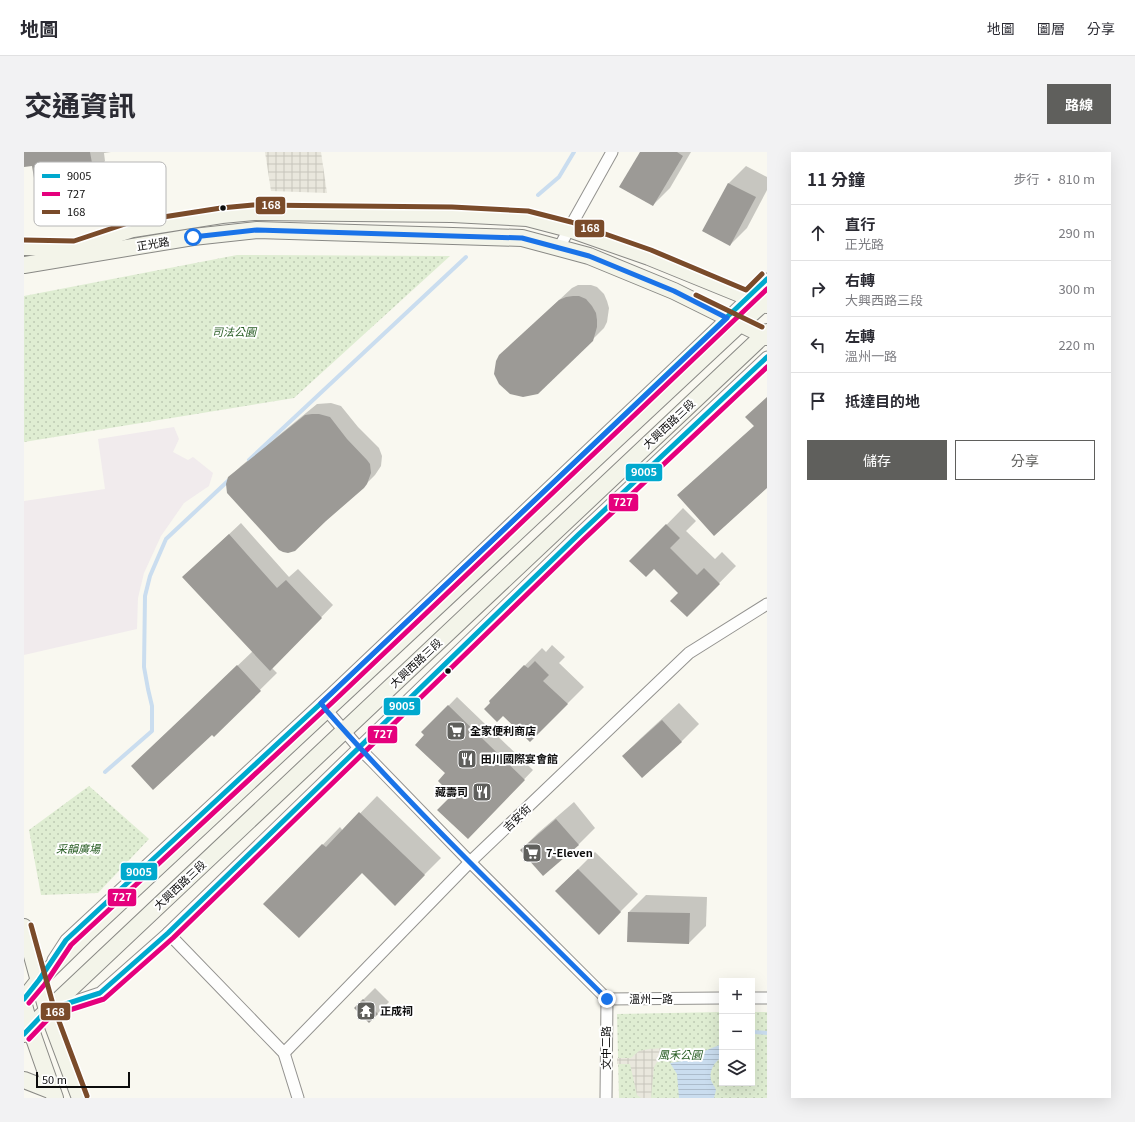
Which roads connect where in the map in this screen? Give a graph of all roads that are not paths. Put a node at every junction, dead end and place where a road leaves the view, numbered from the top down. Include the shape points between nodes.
1 (612, 152) edge
2 (181, 222) junction
3 (166, 224) edge
4 (154, 226) edge
5 (569, 229) junction
6 (184, 239) junction
7 (24, 247) edge
8 (559, 248) junction
9 (24, 265) edge
10 (767, 279) edge
11 (748, 298) junction
12 (766, 303) edge
13 (734, 321) junction
14 (766, 335) edge
15 (767, 357) edge
16 (767, 604) edge
17 (324, 707) junction
18 (344, 731) junction
19 (359, 748) junction
20 (470, 862) junction
21 (24, 927) edge
22 (168, 933) junction
23 (39, 980) junction
24 (719, 998) edge
25 (755, 998) edge
26 (767, 998) edge
27 (24, 999) edge
28 (607, 999) junction
29 (24, 1005) edge
30 (48, 1010) junction
31 (27, 1031) edge
32 (284, 1052) junction
33 (24, 1080) edge
34 (53, 1095) edge
35 (80, 1098) edge
36 (298, 1098) edge
37 (606, 1098) edge

1 - 5 street
2 - 3 street, 正光路
2 - 5 street, 正光路 via 254,212 452,214 527,218
2 - 6 street
4 - 7 street, 正光路 via 133,229 75,248
5 - 8 street
5 - 11 street, 正光路 via 649,257
6 - 8 street, 正光路 via 257,230 522,238
6 - 9 street, 正光路
8 - 13 street, 正光路 via 589,256 674,291
10 - 11 street
11 - 12 street, 正光路
11 - 13 street
12 - 13 street
13 - 14 street, 正光路
13 - 17 street
14 - 18 street, 大興西路三段
15 - 19 street, 大興西路三段 via 578,534
16 - 20 street, 吉安街 via 689,652
17 - 18 street
17 - 23 street
18 - 19 street
18 - 30 street, 大興西路三段
19 - 20 street
19 - 22 street, 大興西路三段
20 - 28 street
20 - 32 street, 吉安街
21 - 23 street
22 - 30 street, 大興西路三段 via 100,993
22 - 32 street
23 - 27 street
23 - 30 street
24 - 28 street, 溫州一路
25 - 26 street
28 - 37 street, 文中二路
29 - 31 street
30 - 31 street, 大興西路三段
30 - 35 street
31 - 34 street
32 - 36 street
33 - 34 street

